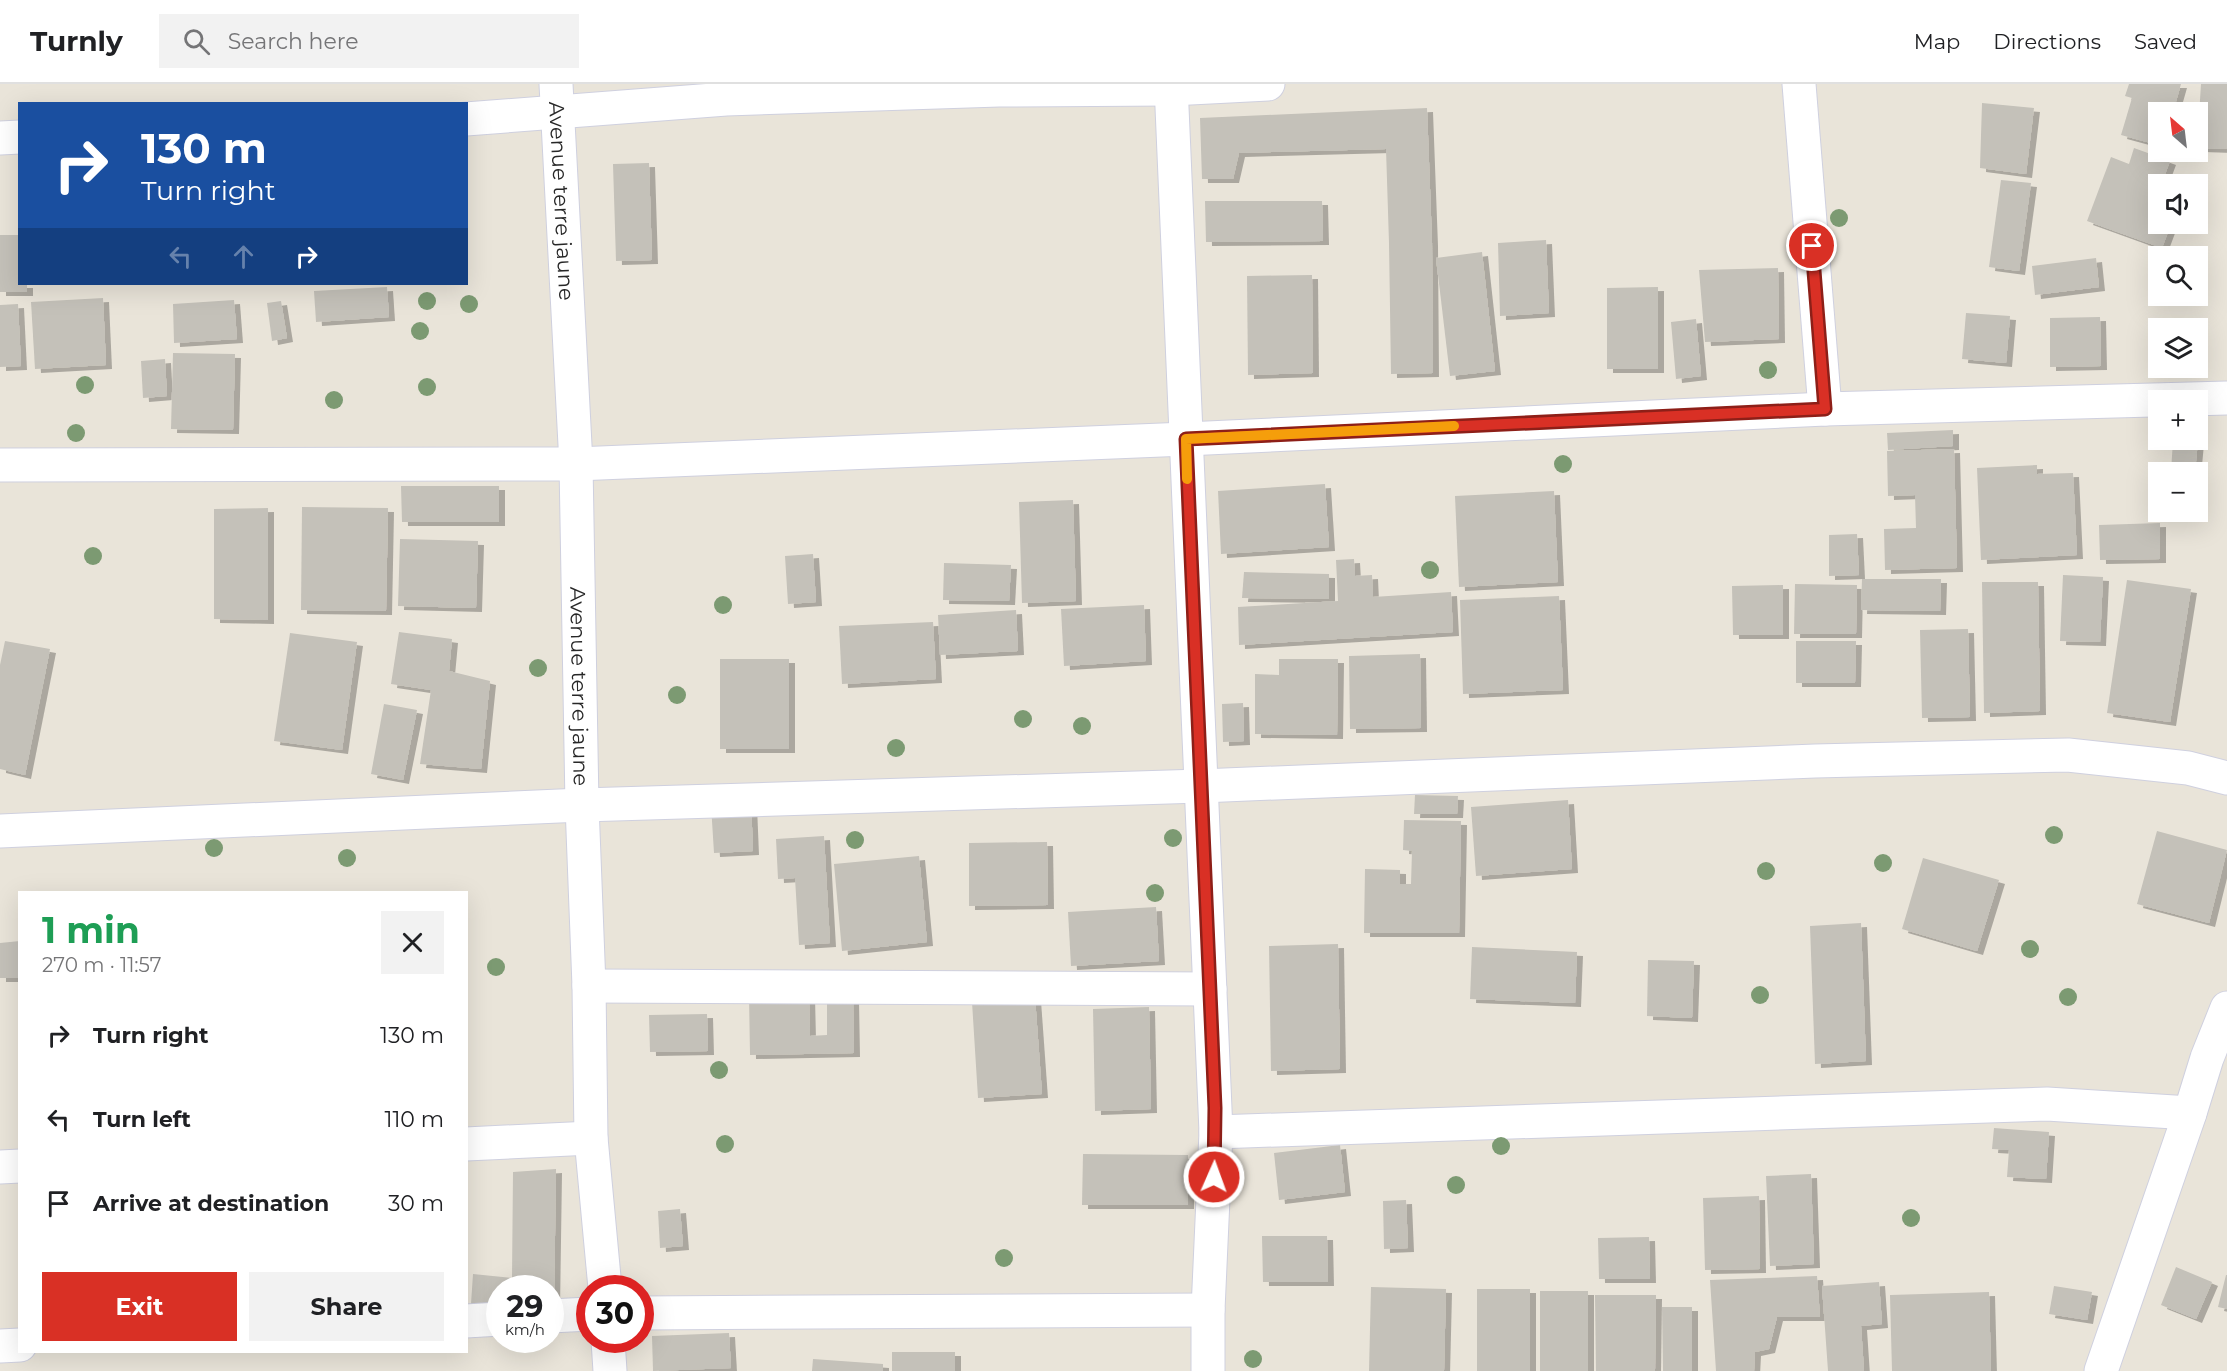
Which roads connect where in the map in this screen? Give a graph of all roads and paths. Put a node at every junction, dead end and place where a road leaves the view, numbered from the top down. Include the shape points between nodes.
1 (1268, 84) edge
2 (1799, 84) edge
3 (1171, 87) edge
4 (556, 98) edge
5 (468, 119) edge
6 (18, 137) edge
7 (0, 138) edge
8 (2227, 398) edge
9 (1825, 409) junction
10 (1186, 439) junction
11 (576, 464) junction
12 (0, 465) edge
13 (2227, 778) edge
14 (1201, 786) junction
15 (582, 805) junction
16 (0, 831) edge
17 (589, 986) junction
18 (1210, 989) junction
19 (2227, 1008) edge
20 (2217, 1060) edge
21 (2190, 1113) junction
22 (1216, 1132) junction
23 (591, 1138) junction
24 (468, 1144) edge
25 (18, 1166) edge
26 (0, 1167) edge
27 (604, 1275) edge
28 (1208, 1310) junction
29 (654, 1313) edge
30 (486, 1320) edge
31 (468, 1321) edge
32 (18, 1345) edge
33 (0, 1346) edge
34 (609, 1353) edge
35 (610, 1371) edge
36 (1208, 1371) edge
37 (2101, 1371) edge

1 - 3 street
2 - 9 street
3 - 4 street via 762,98
3 - 10 street
4 - 5 street
4 - 11 street, Avenue terre jaune
6 - 7 street
8 - 9 street
9 - 10 street
10 - 11 street
10 - 14 street
11 - 12 street
11 - 15 street, Avenue terre jaune
13 - 14 street via 2188,768 2068,755 1815,761
14 - 15 street
14 - 18 street
15 - 16 street
15 - 17 street, Avenue terre jaune
17 - 18 street
17 - 23 street, Avenue terre jaune
18 - 22 street
19 - 20 street
20 - 21 street
21 - 22 street via 2047,1104
21 - 37 street
22 - 28 street
23 - 24 street
23 - 27 street, Avenue terre jaune
25 - 26 street
28 - 29 street
28 - 36 street
30 - 31 street
32 - 33 street
34 - 35 street

